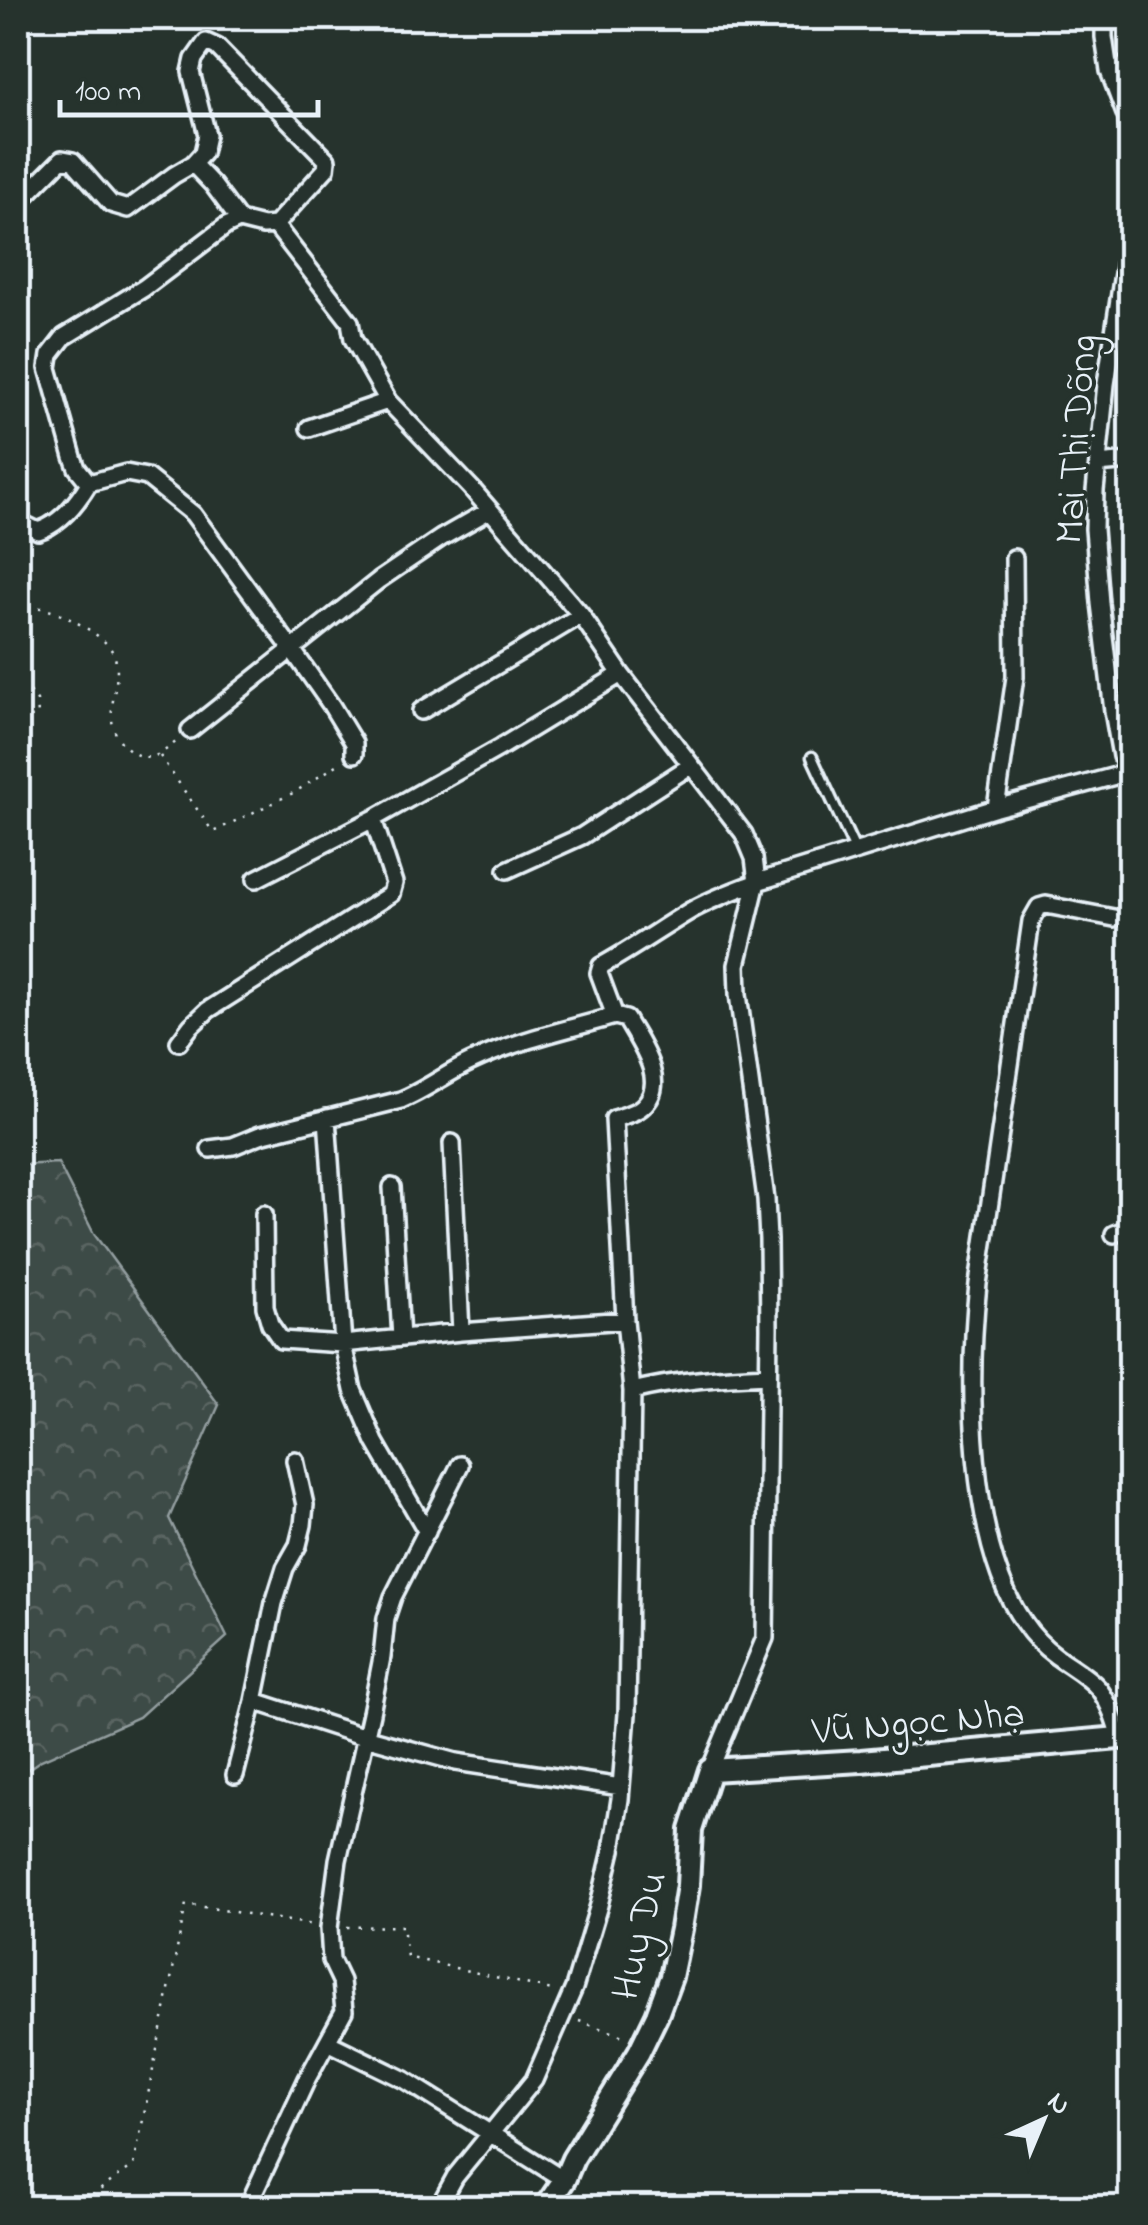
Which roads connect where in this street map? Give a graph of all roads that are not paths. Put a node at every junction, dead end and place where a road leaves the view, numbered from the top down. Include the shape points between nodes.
1 (1104, 18) edge
2 (1130, 58) edge
3 (1109, 71) junction
4 (1130, 149) edge
5 (193, 164) junction
6 (18, 203) edge
7 (239, 220) junction
8 (276, 225) junction
9 (1130, 228) edge
10 (388, 401) junction
11 (309, 428) dead end
12 (1130, 461) edge
13 (1098, 464) junction
14 (89, 483) junction
15 (490, 510) junction
16 (18, 520) edge
17 (1014, 558) dead end
18 (581, 615) junction
19 (292, 648) junction
20 (621, 674) junction
21 (421, 711) dead end
22 (190, 730) road end
23 (354, 754) road end
24 (812, 757) dead end
25 (690, 766) junction
26 (1130, 772) edge
27 (996, 808) junction
28 (373, 819) junction
29 (856, 852) junction
30 (507, 870) dead end
31 (256, 879) dead end
32 (756, 882) junction
33 (1114, 918) dead end
34 (615, 1016) junction
35 (179, 1042) dead end
36 (327, 1118) junction
37 (452, 1143) dead end
38 (210, 1149) dead end
39 (392, 1188) dead end
40 (264, 1214) dead end
41 (1130, 1228) edge
42 (1114, 1234) dead end
43 (624, 1320) junction
44 (461, 1332) junction
45 (401, 1338) junction
46 (344, 1344) junction
47 (768, 1375) junction
48 (632, 1391) junction
49 (295, 1460) dead end
50 (460, 1465) dead end
51 (426, 1532) junction
52 (254, 1701) junction
53 (365, 1737) junction
54 (1125, 1738) edge
55 (710, 1770) junction
56 (235, 1774) dead end
57 (621, 1788) junction
58 (327, 2042) junction
59 (492, 2134) junction
60 (564, 2180) junction
61 (246, 2208) edge
62 (438, 2208) edge
63 (545, 2208) edge

1 - 3 street
2 - 3 lane
3 - 4 street
5 - 6 street via 128,210 112,204 73,161 62,159
5 - 7 street
5 - 8 street via 207,135 191,72 206,42 327,160
7 - 8 street
7 - 14 street via 64,338 50,355 73,457
8 - 10 street via 350,322
9 - 13 street, Mai Thị Dõng
10 - 11 street
10 - 15 street
12 - 13 street
13 - 26 street, Mai Thị Dõng via 1100,603 1118,741
14 - 16 street via 51,527 38,531
14 - 19 street via 126,473 147,477 192,514
15 - 18 street
15 - 19 street via 378,580
17 - 27 street via 1015,677
18 - 20 street
18 - 21 street
19 - 22 street
19 - 23 street via 348,732
20 - 25 street
20 - 28 street
24 - 29 lane
25 - 30 street via 582,836
25 - 32 street via 744,834
26 - 27 street
27 - 29 street
28 - 31 street
28 - 35 street via 392,894 208,1010
29 - 32 street
32 - 34 street via 601,966
32 - 47 street via 737,965 766,1198
33 - 54 street via 1046,905 1031,921 978,1284 973,1397 990,1546 1004,1589 1052,1654 1097,1686
34 - 36 street via 519,1042 417,1094
34 - 43 street via 626,1018 653,1075 642,1108 614,1119
36 - 38 street
36 - 46 street
37 - 44 street
39 - 45 street
40 - 46 street via 270,1324 282,1340
41 - 42 street
43 - 44 street
43 - 48 street
44 - 45 street
45 - 46 street
46 - 51 street via 363,1417
47 - 48 street
47 - 55 street via 765,1638
48 - 57 street
49 - 52 street via 303,1525 274,1603
50 - 51 street
51 - 53 street via 386,1618
52 - 53 street
52 - 56 street
53 - 57 street via 456,1762
53 - 58 street via 329,1928 344,2010
54 - 55 street, Vũ Ngọc Nhạ
55 - 60 street, Huy Du via 691,1830 688,1886 658,2015
57 - 59 street via 608,1868 572,1995 534,2080
58 - 59 street
58 - 61 street
59 - 60 street
59 - 62 street
60 - 63 street, Huy Du

